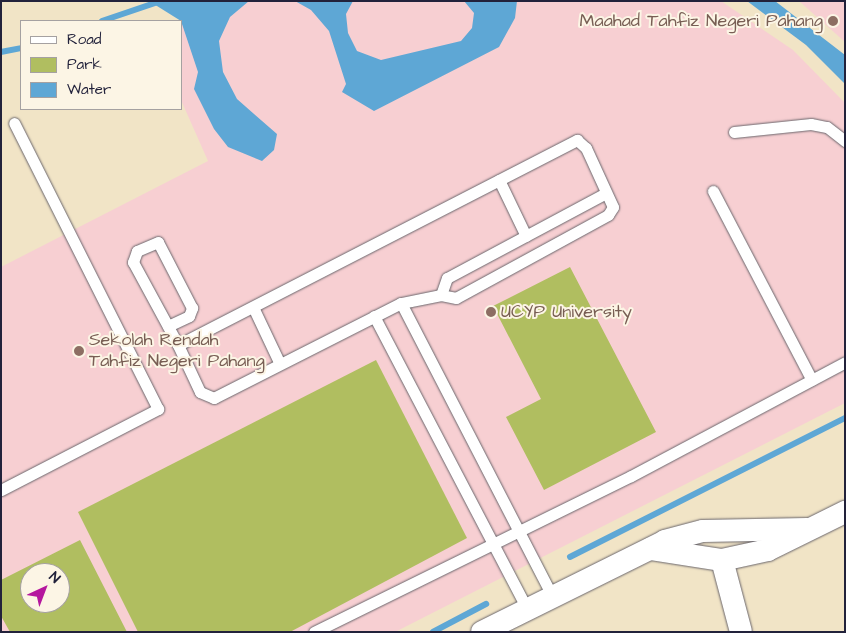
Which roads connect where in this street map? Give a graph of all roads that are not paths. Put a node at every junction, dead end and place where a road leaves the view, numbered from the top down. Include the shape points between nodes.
1 (14, 123) dead end
2 (734, 132) dead end
3 (845, 141) edge
4 (499, 180) junction
5 (713, 191) dead end
6 (606, 193) junction
7 (526, 236) junction
8 (441, 295) junction
9 (401, 303) junction
10 (253, 307) junction
11 (374, 316) junction
12 (168, 326) junction
13 (178, 345) junction
14 (279, 362) junction
15 (845, 362) edge
16 (812, 380) junction
17 (1, 490) edge
18 (845, 512) edge
19 (520, 527) junction
20 (807, 530) junction
21 (491, 540) junction
22 (646, 548) junction
23 (722, 560) junction
24 (552, 596) junction
25 (527, 609) junction
26 (314, 632) edge
27 (482, 632) edge
28 (741, 632) edge

1 - 17 lane via 158,409
2 - 3 lane via 811,124 828,127
4 - 6 lane via 577,140 586,148
4 - 7 lane
4 - 10 lane
5 - 16 lane
6 - 7 lane
6 - 8 lane via 612,206 608,215 456,298
7 - 8 lane via 447,278
8 - 9 lane
9 - 11 lane
9 - 19 lane
10 - 13 lane
10 - 14 lane
11 - 14 lane
11 - 21 lane
12 - 12 lane via 133,262 137,251 158,242 192,308 189,316
12 - 13 lane
13 - 14 lane via 205,398 214,398
15 - 16 lane
16 - 19 lane via 631,476
18 - 20 street
19 - 21 lane
19 - 24 lane
20 - 22 street via 703,531
20 - 23 street via 768,550
21 - 25 lane
21 - 26 lane
22 - 23 street
22 - 24 street
23 - 28 street
24 - 25 street
25 - 27 street

